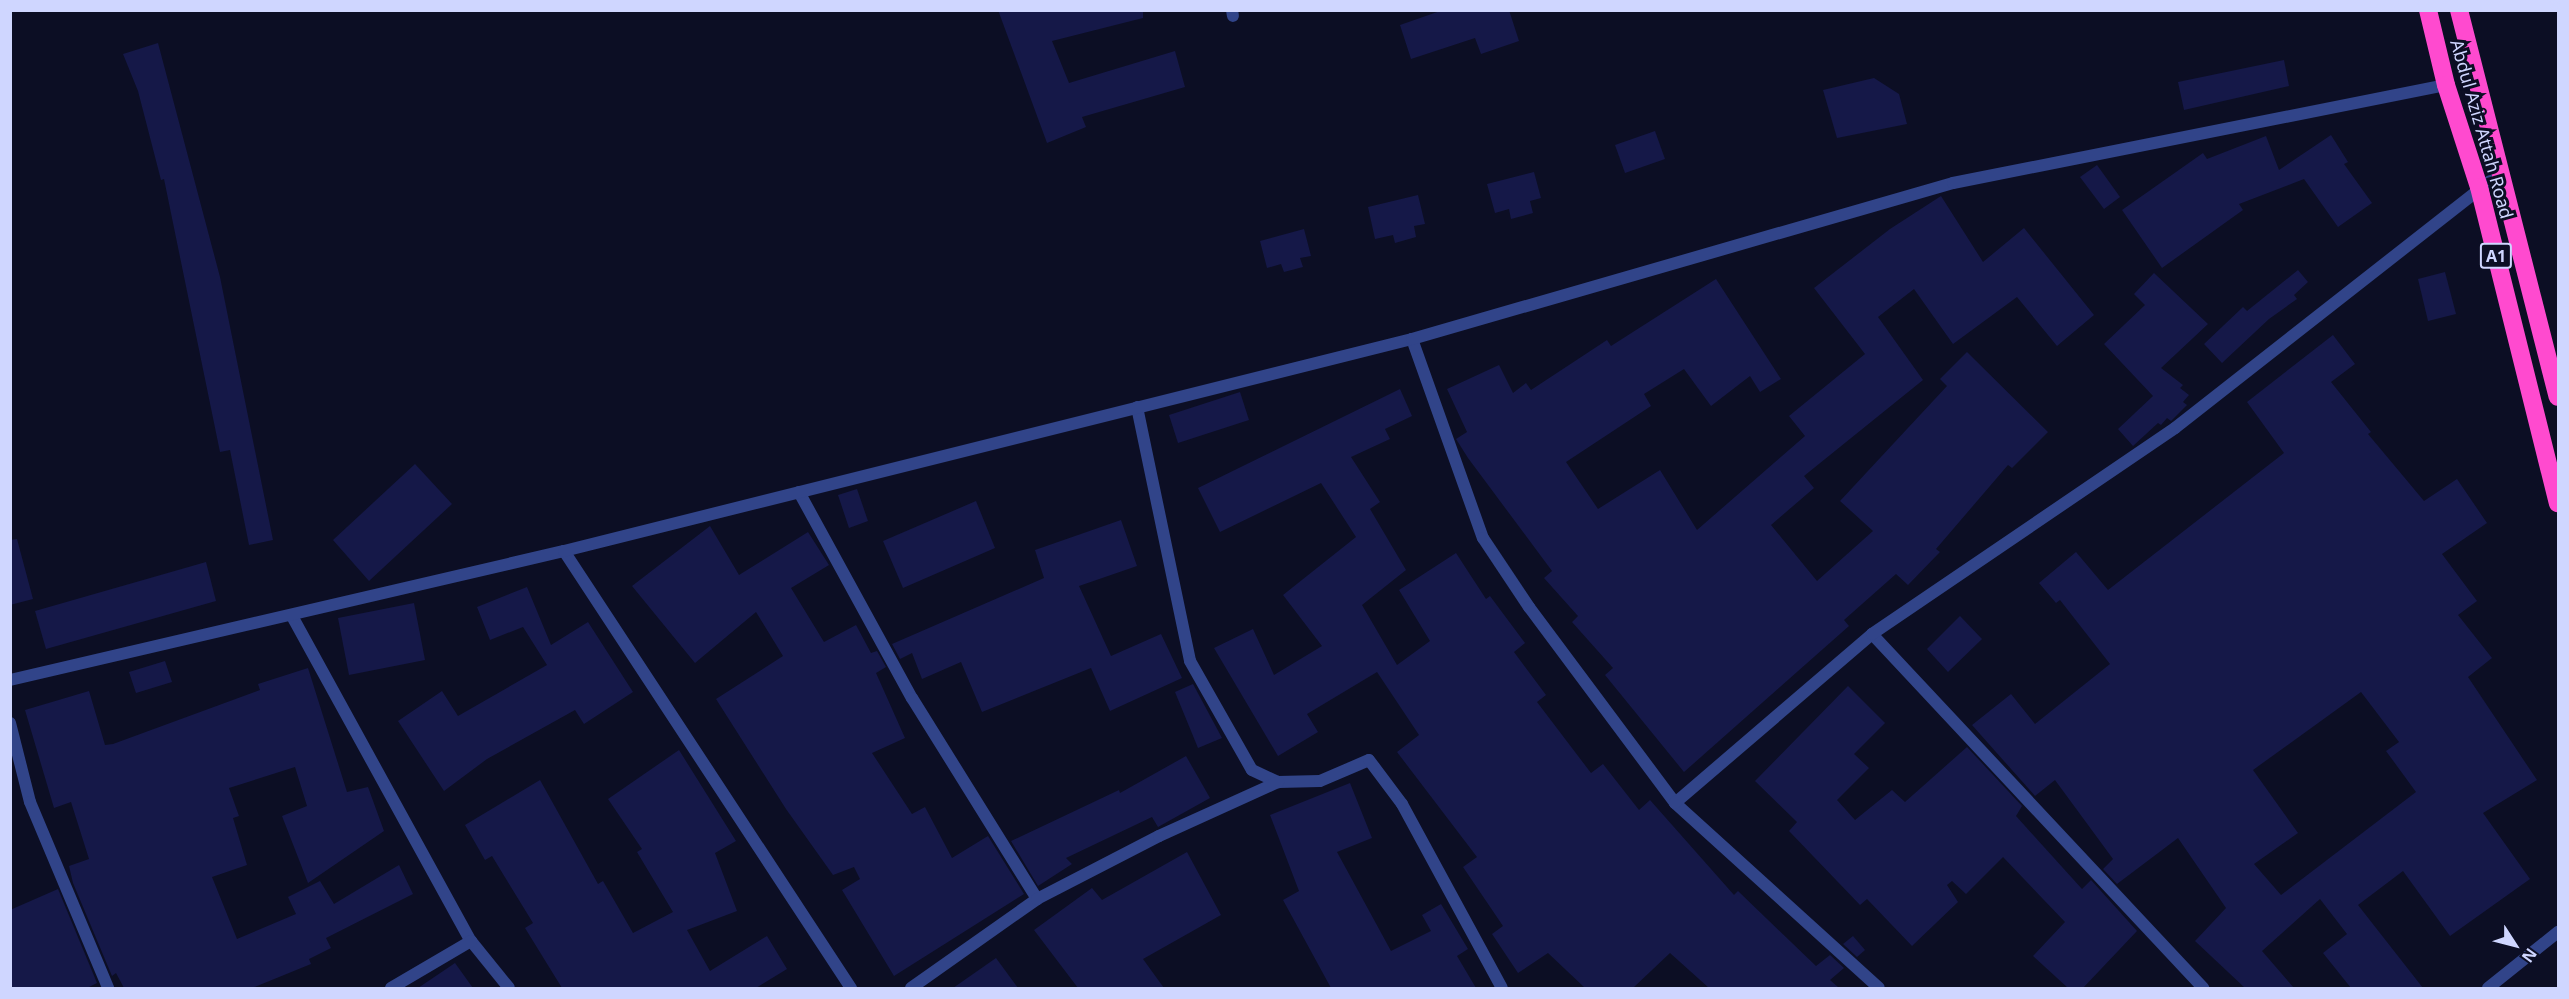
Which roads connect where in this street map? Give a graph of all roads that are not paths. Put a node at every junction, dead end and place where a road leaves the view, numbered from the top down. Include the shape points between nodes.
1 (2428, 10) edge
2 (2459, 10) edge
3 (2446, 85) junction
4 (2502, 172) junction
5 (2479, 187) junction
6 (1412, 339) junction
7 (2559, 397) edge
8 (1137, 407) junction
9 (799, 492) junction
10 (2559, 503) edge
11 (564, 551) junction
12 (292, 616) junction
13 (1872, 634) junction
14 (10, 680) edge
15 (10, 723) edge
16 (1278, 782) junction
17 (1675, 803) junction
18 (1037, 899) junction
19 (2559, 932) edge
20 (471, 941) junction
21 (108, 988) edge
22 (391, 988) edge
23 (509, 988) edge
24 (850, 988) edge
25 (911, 988) edge
26 (1502, 988) edge
27 (1879, 988) edge
28 (2203, 988) edge
29 (2488, 988) edge

1 - 3 highway, Abdul Aziz Attah Road / A1
2 - 4 highway, Abdul Aziz Attah Road / A1
3 - 5 highway, Abdul Aziz Attah Road / A1
3 - 6 street via 1953,183
4 - 5 street
4 - 7 highway, Abdul Aziz Attah Road / A1
5 - 10 highway, Abdul Aziz Attah Road / A1
5 - 13 street via 2175,428
6 - 8 street
6 - 17 street via 1483,538
8 - 9 street
8 - 16 street via 1190,661 1252,770
9 - 11 street
9 - 18 street via 912,698
11 - 12 street
11 - 24 street
12 - 14 street
12 - 20 street
13 - 17 street
13 - 28 street
15 - 21 street via 30,802
16 - 18 street via 1159,836
16 - 26 street via 1320,781 1369,760 1402,804
17 - 27 street
18 - 25 street
19 - 29 street
20 - 22 street
20 - 23 street

